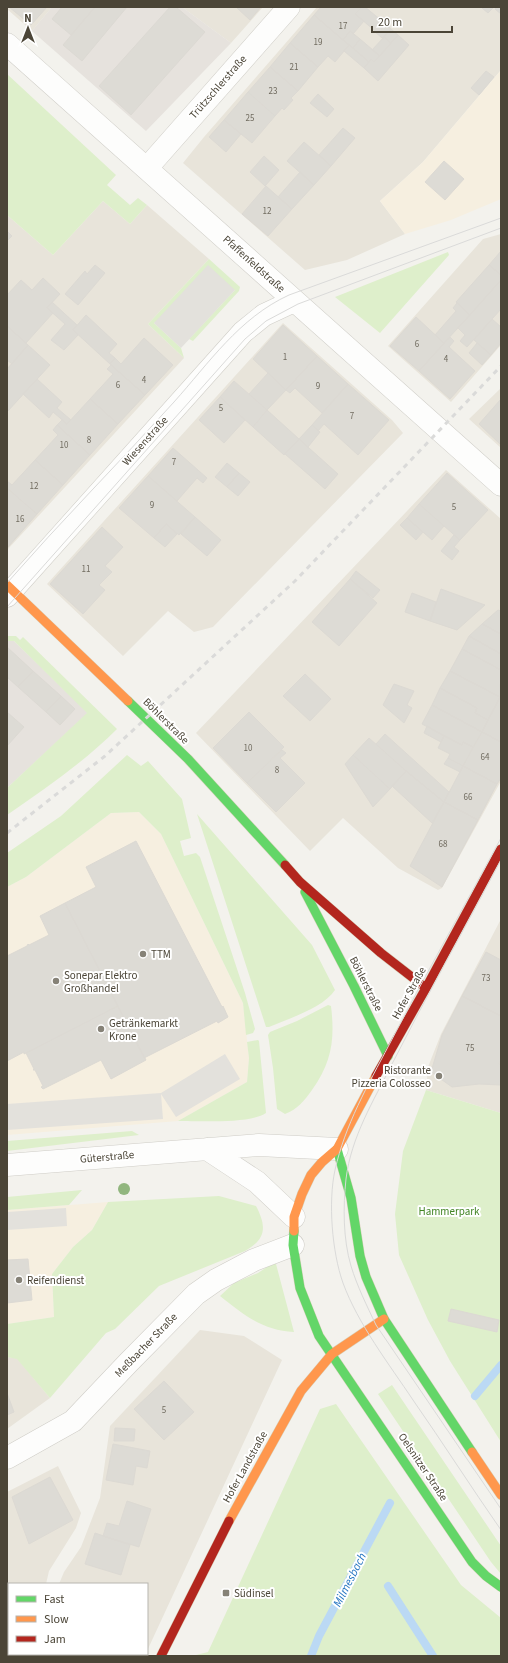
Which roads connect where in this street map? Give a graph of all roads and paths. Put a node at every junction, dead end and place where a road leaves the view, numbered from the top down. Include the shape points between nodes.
1 (289, 7) edge
2 (7, 44) edge
3 (147, 168) junction
4 (294, 301) junction
5 (501, 485) edge
6 (9, 591) edge
7 (501, 849) edge
8 (300, 882) junction
9 (426, 988) junction
10 (388, 1056) junction
11 (207, 1149) junction
12 (337, 1149) junction
13 (7, 1165) edge
14 (294, 1217) junction
15 (293, 1245) junction
16 (384, 1319) junction
17 (332, 1354) junction
18 (7, 1458) edge
19 (501, 1496) edge
20 (501, 1587) edge
21 (161, 1656) edge

1 - 3 street, Trützschlerstraße
2 - 3 street, Pfaffenfeldstraße
3 - 4 street, Pfaffenfeldstraße
4 - 5 street, Pfaffenfeldstraße
4 - 6 street, Wiesenstraße via 264,315 244,332
6 - 8 main road, Böhlerstraße via 94,667 188,759
7 - 9 main road, Hofer Straße
8 - 9 main road, Böhlerstraße via 381,953
8 - 10 main road, Böhlerstraße
9 - 10 main road, Hofer Straße
10 - 12 main road, Hofer Straße
11 - 12 street, Güterstraße via 269,1145
11 - 13 street, Güterstraße
11 - 14 street via 257,1182
12 - 14 main road, Hofer Straße via 311,1175
12 - 16 main road via 351,1198 360,1256 373,1296
14 - 15 main road, Hofer Straße
15 - 17 main road, Hofer Straße via 300,1288 313,1322
15 - 18 street, Meßbacher Straße via 254,1260 196,1294 73,1421
16 - 17 main road, Hofer Landstraße
16 - 19 main road
17 - 20 main road, Oelsnitzer Straße via 472,1562
17 - 21 main road, Hofer Landstraße via 315,1373 291,1408 218,1541

